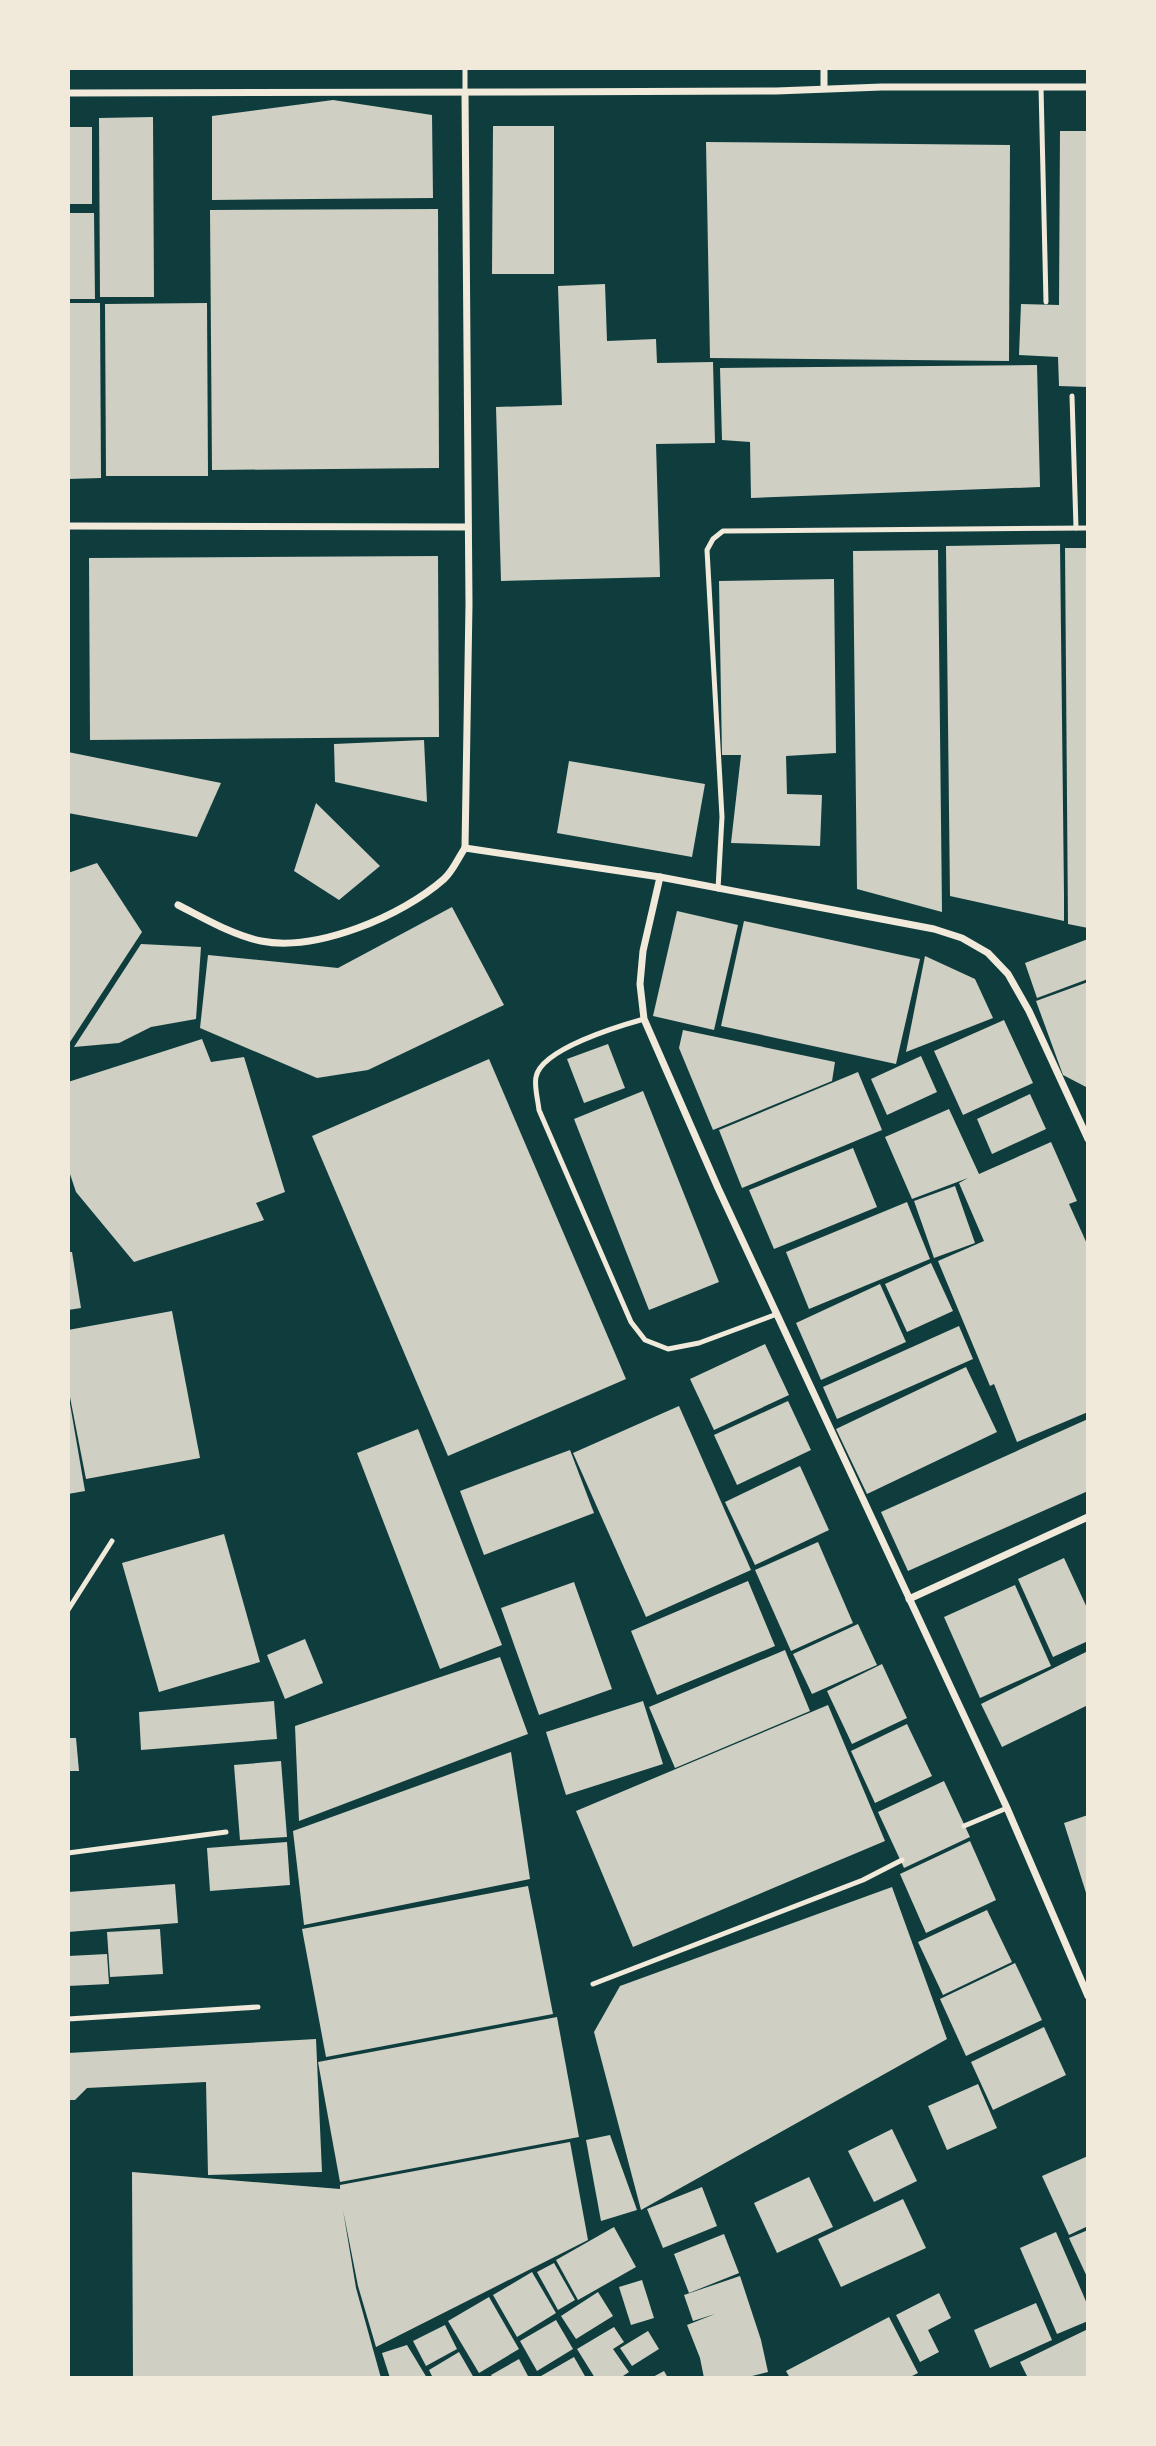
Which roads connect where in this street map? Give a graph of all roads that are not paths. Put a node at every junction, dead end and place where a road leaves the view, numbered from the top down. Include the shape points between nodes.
1 (466, 68) edge
2 (824, 68) edge
3 (1041, 87) junction
4 (1088, 87) edge
5 (824, 88) junction
6 (465, 92) junction
7 (68, 93) edge
8 (1046, 302) dead end
9 (1072, 396) dead end
10 (68, 526) edge
11 (467, 527) junction
12 (1076, 528) junction
13 (1088, 528) edge
14 (465, 848) junction
15 (660, 877) junction
16 (719, 889) junction
17 (178, 905) dead end
18 (644, 1019) junction
19 (1088, 1112) edge
20 (1076, 1113) junction
21 (1088, 1139) edge
22 (777, 1314) junction
23 (1088, 1517) edge
24 (112, 1541) dead end
25 (909, 1599) junction
26 (68, 1610) edge
27 (1007, 1808) junction
28 (964, 1826) dead end
29 (226, 1832) dead end
30 (68, 1853) edge
31 (902, 1860) dead end
32 (1085, 1980) edge
33 (593, 1984) dead end
34 (1088, 1996) edge
35 (258, 2007) dead end
36 (68, 2019) edge

1 - 6 lane
2 - 5 street
3 - 4 street
3 - 5 street
3 - 8 lane
5 - 6 street
6 - 7 street
6 - 11 street
9 - 12 lane
10 - 11 street
11 - 14 street
12 - 13 lane
12 - 16 lane via 723,531 713,539 707,550 722,817
14 - 15 street
14 - 17 street via 447,877 426,893 355,931 302,942 262,941
15 - 16 street
15 - 18 street via 643,951
16 - 20 street via 934,929 988,953 1009,974
18 - 22 street
18 - 22 lane via 555,1055 542,1063 535,1077 539,1110 631,1322 645,1340 668,1349 699,1343
19 - 20 street
20 - 21 street
22 - 25 street
23 - 25 street
24 - 26 lane
25 - 27 street
27 - 28 lane
27 - 32 street
29 - 30 lane
31 - 33 lane via 863,1880
32 - 34 street
35 - 36 lane

